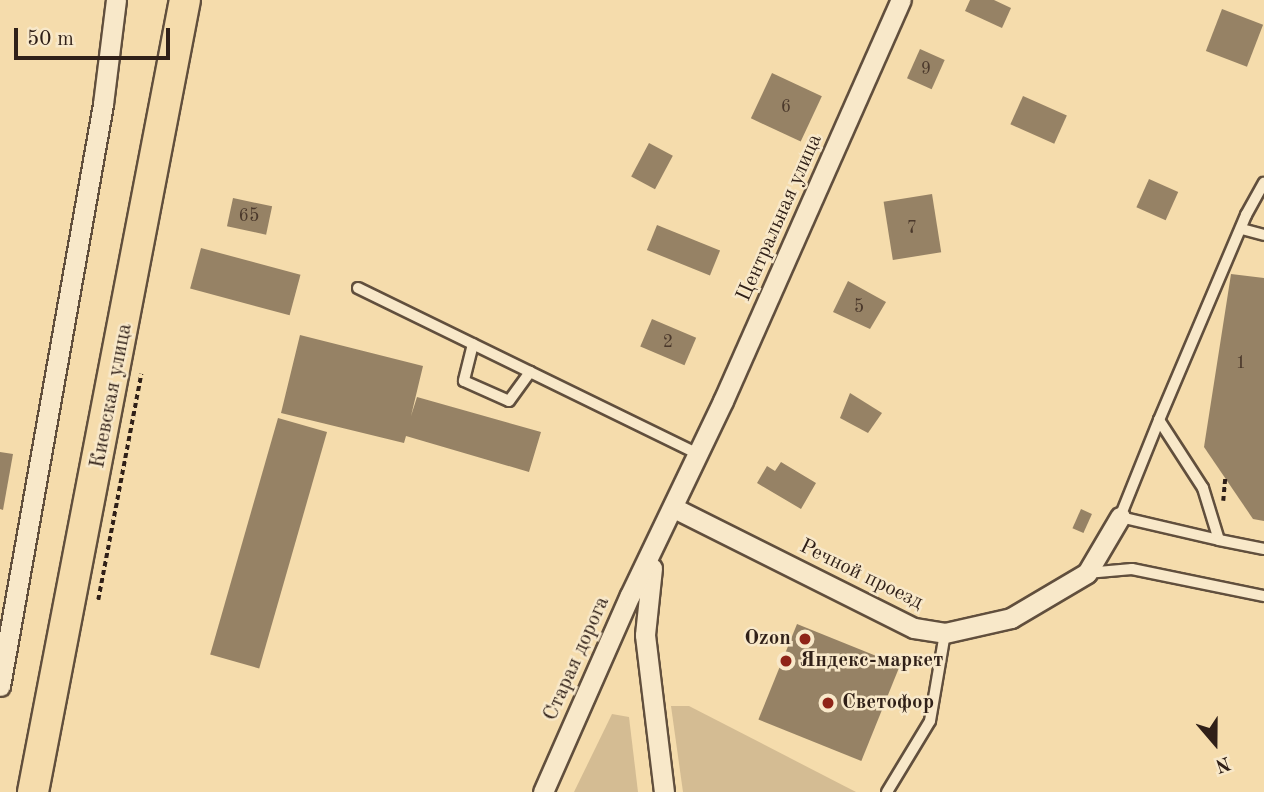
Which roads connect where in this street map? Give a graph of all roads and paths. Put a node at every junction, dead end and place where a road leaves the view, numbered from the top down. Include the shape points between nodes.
1 (116, 0) edge
2 (185, 0) edge
3 (901, 0) edge
4 (1264, 183) edge
5 (1242, 229) junction
6 (1264, 235) edge
7 (358, 288) dead end
8 (473, 344) junction
9 (530, 372) junction
10 (1159, 420) junction
11 (699, 454) junction
12 (674, 508) junction
13 (1120, 517) junction
14 (1219, 540) junction
15 (657, 547) junction
16 (1264, 549) edge
17 (1087, 573) junction
18 (1264, 596) edge
19 (945, 634) junction
20 (0, 686) edge
21 (33, 792) edge
22 (543, 792) edge
23 (664, 792) edge
24 (887, 792) edge

1 - 20 street via 101,117
2 - 21 main road, Киевская улица
3 - 11 street, Центральная улица
4 - 5 lane
5 - 6 lane
5 - 10 lane
7 - 8 lane
8 - 9 lane
8 - 9 lane via 464,381 509,401
9 - 11 lane
10 - 13 lane
10 - 14 lane via 1203,488
11 - 12 street, Старая дорога
12 - 15 street, Старая дорога
12 - 19 street, Речной проезд via 914,628
13 - 14 lane
13 - 17 street, Речной проезд
14 - 16 lane
15 - 22 street, Старая дорога via 630,595
15 - 23 street, Старая дорога via 645,601 645,635
17 - 18 lane via 1132,569
17 - 19 street, Речной проезд via 1011,618
19 - 24 lane via 930,721

